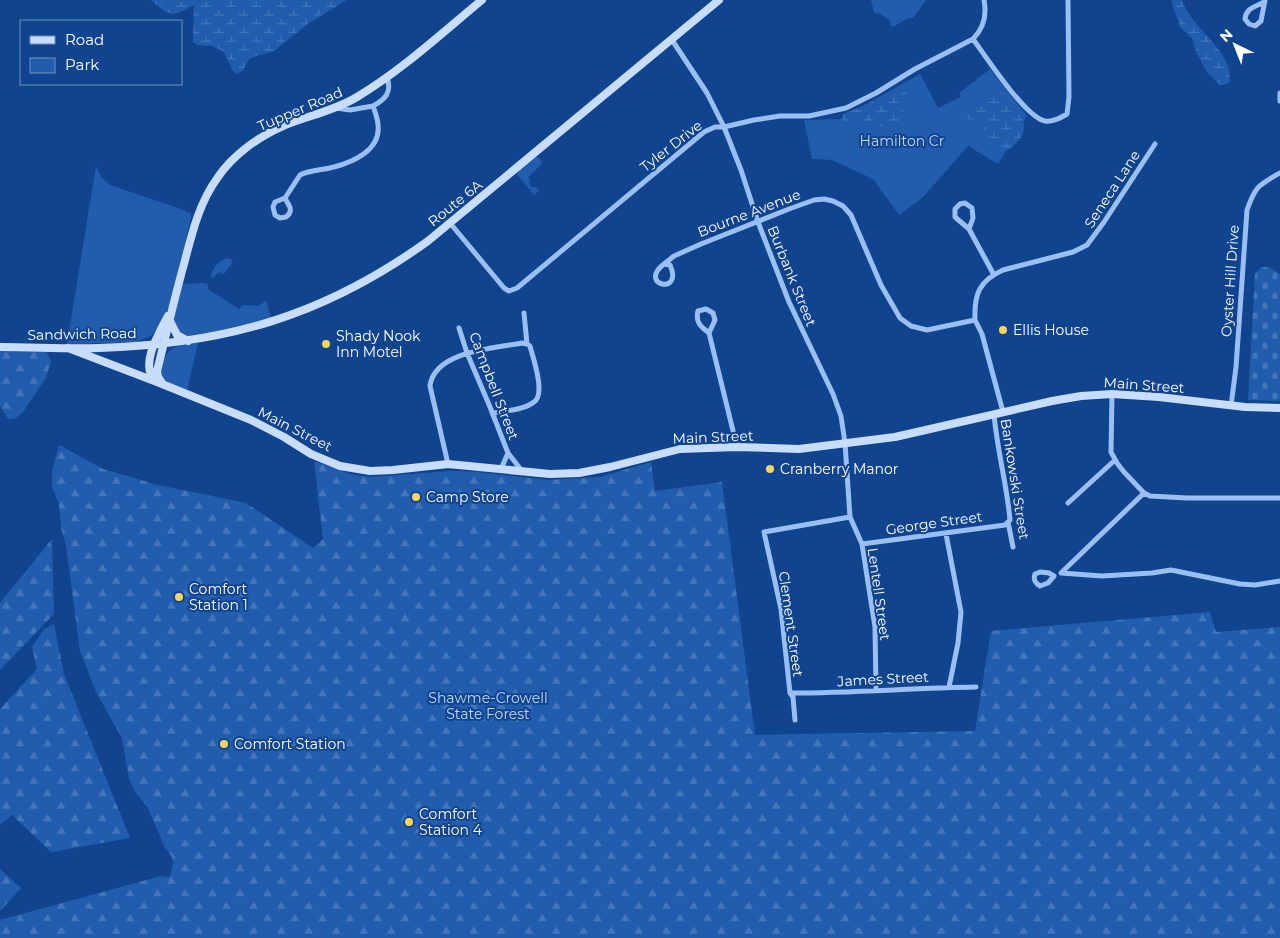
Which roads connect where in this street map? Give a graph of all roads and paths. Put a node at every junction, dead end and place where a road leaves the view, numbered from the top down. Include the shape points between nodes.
1 (482, 0) edge
2 (719, 0) edge
3 (984, 0) edge
4 (1068, 0) edge
5 (1264, 1) edge
6 (973, 39) junction
7 (672, 40) junction
8 (387, 77) junction
9 (1280, 93) edge
10 (1280, 100) edge
11 (373, 106) junction
12 (336, 108) junction
13 (724, 127) junction
14 (1155, 144) dead end
15 (1280, 173) edge
16 (285, 198) dead end
17 (758, 222) junction
18 (450, 223) junction
19 (969, 229) junction
20 (664, 264) dead end
21 (994, 274) junction
22 (172, 308) junction
23 (524, 313) dead end
24 (975, 320) junction
25 (170, 321) junction
26 (459, 328) dead end
27 (709, 333) junction
28 (188, 341) junction
29 (164, 344) junction
30 (527, 344) junction
31 (153, 345) junction
32 (0, 347) edge
33 (68, 348) junction
34 (467, 353) junction
35 (160, 383) junction
36 (1112, 394) junction
37 (1231, 406) junction
38 (1280, 408) edge
39 (1003, 412) junction
40 (493, 414) junction
41 (994, 414) junction
42 (845, 443) junction
43 (736, 446) junction
44 (508, 453) junction
45 (1115, 460) junction
46 (448, 464) junction
47 (500, 469) junction
48 (522, 471) junction
49 (1144, 494) junction
50 (1280, 498) edge
51 (1068, 503) dead end
52 (850, 517) junction
53 (1008, 522) junction
54 (946, 534) junction
55 (862, 544) junction
56 (1014, 547) dead end
57 (1061, 573) junction
58 (1054, 576) dead end
59 (1280, 582) edge
60 (949, 687) junction
61 (976, 687) dead end
62 (876, 690) junction
63 (790, 693) junction
64 (796, 720) dead end

1 - 8 main road, Tupper Road
2 - 7 main road, Route 6A
3 - 6 street via 984,21
4 - 6 street via 1067,114 1052,121 1034,117
5 - 5 street via 1246,13 1245,19 1249,24 1255,26 1262,21
6 - 13 street, Tyler Drive via 846,108 809,116 762,118
7 - 13 street, Burbank Street via 707,93
7 - 18 main road, Route 6A
8 - 11 street via 390,91 386,98
8 - 12 main road, Tupper Road
9 - 10 street
11 - 12 street via 350,110
11 - 16 street via 378,129 367,152 347,163 300,175
12 - 22 main road, Tupper Road via 267,134 244,149 218,176 198,213
13 - 17 street, Burbank Street
13 - 18 street, Tyler Drive via 704,132 510,291 504,288
14 - 21 street, Seneca Lane via 1087,244 1073,252
15 - 37 street, Oyster Hill Drive via 1257,188 1247,210
17 - 20 street, Bourne Avenue via 674,256
17 - 24 street, Bourne Avenue via 814,200 832,201 851,215 881,285 900,318 911,326 927,330
17 - 42 street, Burbank Street via 789,302 833,394 841,416
18 - 28 main road, Route 6A via 402,260 344,293 297,314
19 - 19 street via 954,217 960,204 965,203 972,208
19 - 21 street
21 - 24 street via 978,292
22 - 25 main road, Tupper Road
22 - 31 main road, Tupper Road
23 - 30 street
24 - 39 street via 982,334
25 - 28 main road via 178,335
25 - 29 main road, Tupper Road
26 - 34 street, Campbell Street
27 - 27 street via 696,317 698,312 706,309 713,313 715,320
27 - 43 street
28 - 29 main road, Route 6A
29 - 31 main road, Sandwich Road
29 - 35 main road via 157,373
30 - 34 street
30 - 40 street via 535,366 538,397 527,406
31 - 33 main road, Sandwich Road
31 - 35 main road via 149,371 152,378
32 - 33 main road, Sandwich Road
33 - 35 main road, Main Street
34 - 40 street, Campbell Street
34 - 46 street via 438,368 431,378 430,386
35 - 46 main road, Main Street via 250,420 311,454 340,466 370,471
36 - 37 main road, Main Street
36 - 39 main road, Main Street via 1074,397
36 - 45 street via 1111,452
37 - 38 main road, Main Street
39 - 41 main road, Main Street
40 - 44 street, Campbell Street
41 - 42 main road, Main Street via 895,437
41 - 53 street, Bankowski Street via 996,443 1009,508
42 - 43 main road, Main Street via 799,449
42 - 52 street, Lentell Street
43 - 48 main road, Main Street via 680,448 579,473
44 - 47 street, Campbell Street
44 - 48 street, Campbell Street
45 - 49 street
45 - 51 street
46 - 47 main road, Main Street
47 - 48 main road, Main Street
49 - 50 street via 1188,498
49 - 57 street
52 - 55 street, Lentell Street
52 - 63 street, Clement Street via 764,532 781,608
53 - 54 street, George Street via 1006,525
53 - 56 street, Bankowski Street
54 - 55 street, George Street
54 - 60 street via 961,612
55 - 62 street, Lentell Street via 875,627
57 - 58 street
57 - 59 street via 1102,576 1172,570 1240,584
60 - 61 street, James Street
60 - 62 street, James Street
62 - 63 street, James Street
63 - 64 street, Clement Street

